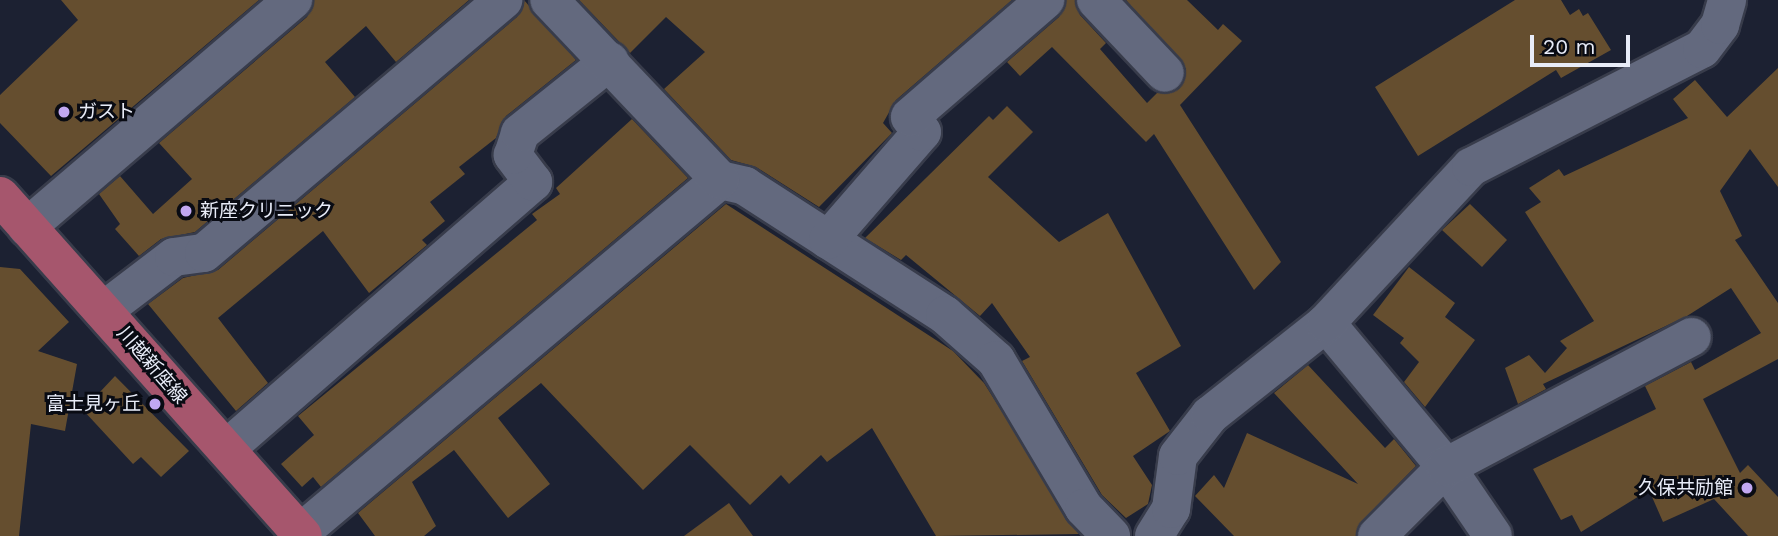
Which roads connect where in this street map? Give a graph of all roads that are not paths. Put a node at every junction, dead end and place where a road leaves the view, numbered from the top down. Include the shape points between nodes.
1 (293, 0) edge
2 (503, 0) edge
3 (549, 0) edge
4 (1045, 0) edge
5 (1096, 0) edge
6 (1727, 0) edge
7 (610, 61) junction
8 (1165, 74) dead end
9 (720, 180) junction
10 (0, 195) edge
11 (27, 227) junction
12 (828, 240) junction
13 (103, 311) junction
14 (1326, 323) junction
15 (1692, 337) dead end
16 (226, 449) junction
17 (1446, 467) junction
18 (301, 535) edge
19 (1111, 536) edge
20 (1154, 536) edge
21 (1377, 536) edge
22 (1493, 536) edge

1 - 11 street
2 - 13 street via 204,253 174,257
3 - 7 street
4 - 12 street via 910,117 922,132
5 - 8 street
6 - 14 street via 1720,25 1702,50 1471,167
7 - 9 street
7 - 16 street via 520,133 513,155 533,182
9 - 12 street via 745,187
9 - 18 street
10 - 11 main road, 川越新座線
11 - 13 main road, 川越新座線
12 - 19 street via 944,315 996,360 1084,508
13 - 16 main road, 川越新座線
14 - 17 street
14 - 20 street via 1210,415 1178,456 1171,509
15 - 17 street
16 - 18 main road, 川越新座線
17 - 21 street
17 - 22 street

